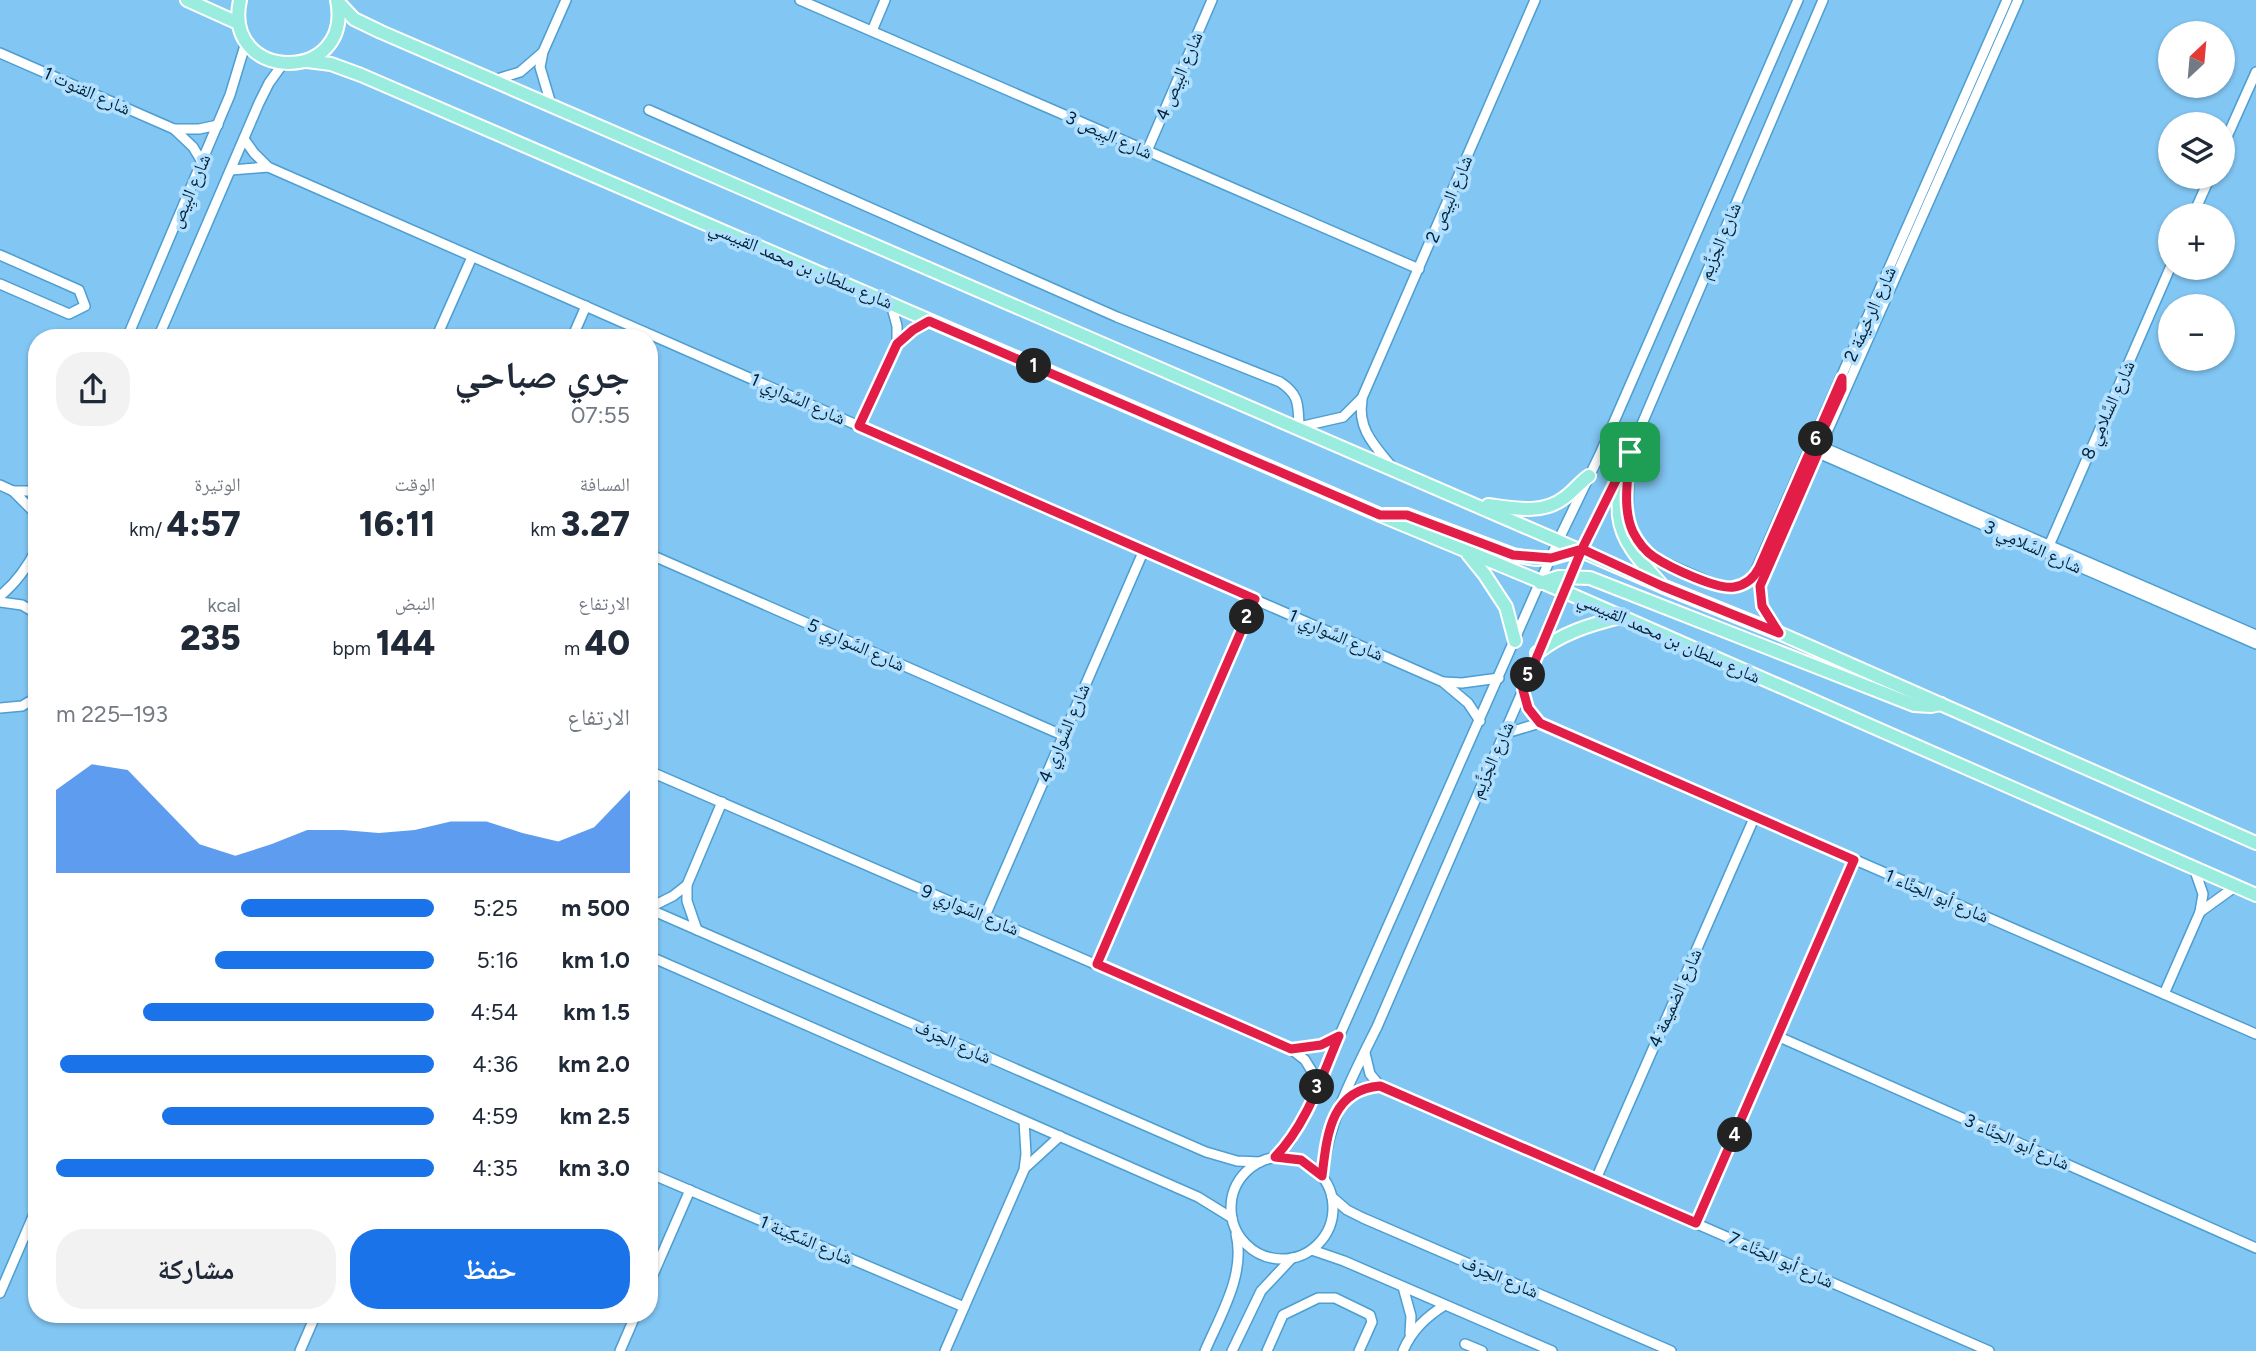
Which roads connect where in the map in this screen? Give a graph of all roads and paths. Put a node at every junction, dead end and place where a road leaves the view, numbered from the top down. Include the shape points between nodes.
1 (187, 0) edge
2 (240, 0) edge
3 (566, 0) edge
4 (800, 0) edge
5 (885, 0) edge
6 (1212, 0) edge
7 (1535, 0) edge
8 (1798, 0) edge
9 (1824, 0) edge
10 (2007, 0) edge
11 (2018, 0) edge
12 (337, 1) edge
13 (238, 23) junction
14 (872, 31) junction
15 (246, 42) junction
16 (543, 52) junction
17 (0, 53) edge
18 (307, 61) junction
19 (282, 65) junction
20 (2256, 72) edge
21 (494, 80) junction
22 (551, 104) junction
23 (649, 110) dead end
24 (2235, 119) edge
25 (218, 125) junction
26 (174, 129) junction
27 (244, 139) junction
28 (1147, 151) junction
29 (202, 162) junction
30 (268, 167) junction
31 (231, 170) junction
32 (0, 255) edge
33 (472, 257) junction
34 (1419, 269) junction
35 (2165, 280) edge
36 (0, 284) edge
37 (891, 304) junction
38 (586, 306) junction
39 (929, 321) junction
40 (131, 329) edge
41 (162, 329) edge
42 (440, 329) edge
43 (576, 329) edge
44 (638, 329) edge
45 (658, 338) edge
46 (897, 344) junction
47 (1362, 398) junction
48 (859, 426) junction
49 (1299, 427) junction
50 (1817, 448) junction
51 (1630, 452) junction
52 (1393, 468) junction
53 (1589, 476) junction
54 (1618, 476) junction
55 (0, 485) edge
56 (13, 491) junction
57 (28, 491) edge
58 (1475, 503) junction
59 (28, 506) edge
60 (1380, 515) junction
61 (1559, 539) junction
62 (1582, 549) junction
63 (2048, 549) junction
64 (1144, 550) junction
65 (1465, 551) junction
66 (658, 558) edge
67 (1551, 558) junction
68 (28, 565) edge
69 (1570, 576) junction
70 (1540, 583) junction
71 (1662, 586) junction
72 (1563, 591) junction
73 (0, 596) edge
74 (1255, 599) junction
75 (0, 602) edge
76 (28, 609) edge
77 (1620, 617) junction
78 (1779, 633) junction
79 (2256, 635) edge
80 (1515, 642) junction
81 (2256, 644) edge
82 (1537, 653) junction
83 (1499, 678) junction
84 (1443, 682) junction
85 (1523, 690) junction
86 (28, 703) edge
87 (1942, 704) junction
88 (0, 708) edge
89 (11, 709) junction
90 (0, 716) edge
91 (1480, 721) junction
92 (1540, 723) junction
93 (1503, 734) junction
94 (1062, 735) junction
95 (658, 775) edge
96 (722, 802) junction
97 (1755, 816) junction
98 (2256, 843) edge
99 (1854, 860) junction
100 (2194, 868) junction
101 (688, 885) junction
102 (2236, 886) junction
103 (2256, 895) edge
104 (658, 904) edge
105 (2200, 912) junction
106 (658, 913) edge
107 (985, 916) junction
108 (697, 930) junction
109 (658, 960) edge
110 (1097, 964) junction
111 (2164, 995) junction
112 (2256, 1034) edge
113 (1339, 1036) junction
114 (1777, 1036) junction
115 (1291, 1049) junction
116 (1365, 1051) junction
117 (1319, 1083) junction
118 (1380, 1086) junction
119 (1342, 1101) junction
120 (1024, 1121) junction
121 (1060, 1136) junction
122 (1275, 1157) junction
123 (1260, 1162) junction
124 (1024, 1170) junction
125 (1322, 1176) junction
126 (658, 1177) edge
127 (1596, 1179) junction
128 (690, 1190) junction
129 (1332, 1197) junction
130 (1232, 1218) junction
131 (1696, 1223) junction
132 (28, 1228) edge
133 (1235, 1229) junction
134 (2256, 1248) edge
135 (1312, 1250) junction
136 (1293, 1258) junction
137 (658, 1263) edge
138 (1403, 1287) junction
139 (0, 1293) edge
140 (1445, 1305) junction
141 (964, 1307) junction
142 (312, 1323) edge
143 (632, 1323) edge
144 (1410, 1334) junction
145 (1465, 1344) dead end
146 (1982, 1350) edge
147 (300, 1351) edge
148 (620, 1351) edge
149 (945, 1351) edge
150 (1205, 1351) edge
151 (1232, 1351) edge
152 (1267, 1351) edge
153 (1359, 1351) edge
154 (1403, 1351) edge
155 (1482, 1351) edge
156 (1552, 1351) edge
157 (1671, 1351) edge

1 - 13 main road
2 - 13 main road
3 - 16 street
4 - 14 street, شارع البِيص 3
5 - 14 street
6 - 28 street, شارع البِيص 4
7 - 34 street, شارع البِيص 2
8 - 53 street, شارع الجَزِّيم
9 - 51 street, شارع الجَزِّيم
10 - 50 street, شارع الرخيمَة 2 via 1842,378 1842,389
11 - 50 street, شارع الرخيمَة 2
12 - 18 main road via 337,31 320,54
12 - 21 main road via 354,19
13 - 15 main road
14 - 28 street, شارع البِيص 3
15 - 19 main road via 268,61
15 - 25 street, شارع البِيص
16 - 21 street via 520,72
16 - 22 street via 541,75
17 - 26 street, شارع القنوت 1
18 - 19 main road
18 - 37 main road, شارع سلطان بن محمد القبيسي via 361,75
19 - 27 street, شارع البِيص
20 - 24 street
21 - 22 main road
22 - 49 main road
23 - 49 street via 1117,317 1280,382 1291,389 1297,401
25 - 26 street, شارع القنوت 1
25 - 29 street, شارع البِيص
26 - 29 street, شارع القنوت 1
27 - 30 street, شارع السَّوارِي 1
27 - 31 street, شارع البِيص
28 - 34 street, شارع البِيص 3
29 - 40 street, شارع البِيص
30 - 31 street, شارع السَّوارِي 1
30 - 33 street, شارع السَّوارِي 1
31 - 41 street, شارع البِيص
32 - 36 street via 79,290 85,306 69,314
33 - 38 street, شارع السَّوارِي 1
33 - 42 street
34 - 47 street, شارع البِيص 2
35 - 63 street, شارع السَّلامِي 8
37 - 39 main road, شارع سلطان بن محمد القبيسي
37 - 46 street
38 - 43 street
38 - 44 street, شارع السَّوارِي 1
39 - 46 street
39 - 60 main road, شارع سلطان بن محمد القبيسي
45 - 48 street, شارع السَّوارِي 1
46 - 48 street
47 - 49 street, شارع البِيص 2 via 1343,417
47 - 52 street, شارع البِيص 2 via 1366,434
48 - 64 street, شارع السَّوارِي 1
49 - 52 main road
50 - 51 street, شارع الرخيمَة 2 via 1756,573 1733,587 1716,585 1661,561 1642,547 1628,519
50 - 63 street, شارع السَّلامِي 3
50 - 78 street, شارع الرخيمَة 2 via 1760,586 1762,606
51 - 54 street, شارع الجَزِّيم
52 - 58 main road
53 - 58 main road via 1567,497 1549,506 1521,509
53 - 61 street, شارع الجَزِّيم
54 - 62 street, شارع الجَزِّيم
54 - 71 main road via 1624,534
55 - 56 street
56 - 57 street
56 - 59 street
58 - 61 main road
60 - 65 main road, شارع سلطان بن محمد القبيسي
60 - 67 main road via 1407,515 1513,555
61 - 62 main road
61 - 67 street, شارع الجَزِّيم
62 - 67 main road
62 - 69 street, شارع الجَزِّيم
62 - 71 main road
63 - 79 street, شارع السَّلامِي 3
63 - 81 street, شارع السَّلامِي 3
64 - 74 street, شارع السَّوارِي 1
64 - 94 street, شارع السَّوارِي 4
65 - 70 main road, شارع سلطان بن محمد القبيسي
65 - 80 main road via 1506,607
66 - 94 street, شارع السَّوارِي 5
67 - 70 street, شارع الجَزِّيم
68 - 73 street
69 - 70 main road
69 - 72 street, شارع الجَزِّيم
69 - 87 main road via 1622,589 1914,705
70 - 72 main road, شارع سلطان بن محمد القبيسي
70 - 80 street, شارع الجَزِّيم
71 - 78 main road
72 - 77 main road, شارع سلطان بن محمد القبيسي
72 - 82 street, شارع الجَزِّيم
74 - 84 street, شارع السَّوارِي 1
74 - 110 street
75 - 76 street
77 - 82 main road via 1576,629
77 - 100 main road, شارع سلطان بن محمد القبيسي
78 - 87 main road
80 - 83 street, شارع الجَزِّيم
82 - 85 street, شارع الجَزِّيم
83 - 84 street, شارع السَّوارِي 1
83 - 91 street, شارع الجَزِّيم
84 - 91 street, شارع السَّوارِي 1 via 1468,703
85 - 92 street via 1528,708
85 - 93 street, شارع الجَزِّيم
86 - 89 street
87 - 98 main road
88 - 89 street
89 - 90 street
91 - 113 street, شارع الجَزِّيم
92 - 93 street
92 - 97 street, شارع أبو الحِنَّاء 1
93 - 116 street, شارع الجَزِّيم
94 - 107 street, شارع السَّوارِي 4
95 - 96 street, شارع السَّوارِي 9
96 - 101 street
96 - 107 street, شارع السَّوارِي 9
97 - 99 street, شارع أبو الحِنَّاء 1
97 - 127 street, شارع الضميمة 4
99 - 111 street, شارع أبو الحِنَّاء 1
99 - 114 street
100 - 102 main road, شارع سلطان بن محمد القبيسي
100 - 105 street via 2203,894
101 - 104 street
101 - 108 street via 687,901
102 - 103 main road, شارع سلطان بن محمد القبيسي
102 - 105 street
105 - 111 street
106 - 108 street, شارع الحِرَف
107 - 110 street, شارع السَّوارِي 9
108 - 123 street, شارع الحِرَف via 1206,1152
109 - 120 street
110 - 115 street, شارع السَّوارِي 9
111 - 112 street, شارع أبو الحِنَّاء 1
113 - 115 street via 1321,1045
113 - 117 street, شارع الجَزِّيم
114 - 131 street
114 - 134 street, شارع أبو الحِنَّاء 3
115 - 117 street, شارع السَّوارِي 9 via 1305,1060
116 - 118 street via 1367,1067
116 - 119 street, شارع الجَزِّيم
117 - 122 street, شارع الجَزِّيم via 1292,1140
118 - 119 street via 1355,1092
118 - 127 street, شارع أبو الحِنَّاء 7
119 - 125 street, شارع الجَزِّيم via 1331,1127
120 - 121 street
120 - 124 street
121 - 124 street
121 - 130 street via 1198,1197
122 - 123 street
122 - 125 street via 1301,1160
123 - 130 street via 1236,1185
124 - 141 street
125 - 129 street
126 - 128 street, شارع السَّكِينة 1
127 - 131 street, شارع أبو الحِنَّاء 7
128 - 137 street
128 - 141 street, شارع السَّكِينة 1
129 - 135 street via 1330,1227
129 - 157 street, شارع الحِرَف via 1363,1218
130 - 133 street
131 - 146 street, شارع أبو الحِنَّاء 7
132 - 139 street
133 - 136 street via 1259,1254
133 - 150 street via 1239,1247 1235,1276
135 - 136 street
135 - 138 street
136 - 151 street via 1261,1291
138 - 140 street
138 - 144 street via 1411,1316
140 - 144 street
140 - 156 street
141 - 149 street
142 - 147 street
143 - 148 street
144 - 154 street
145 - 155 street
152 - 153 street via 1283,1315 1329,1297 1372,1317

